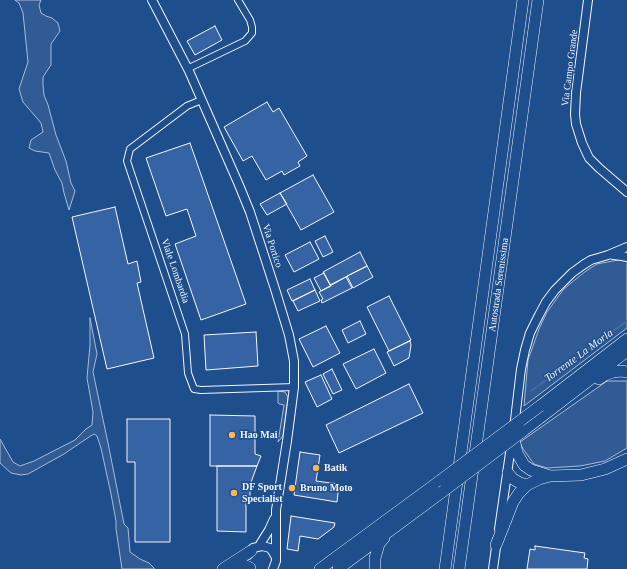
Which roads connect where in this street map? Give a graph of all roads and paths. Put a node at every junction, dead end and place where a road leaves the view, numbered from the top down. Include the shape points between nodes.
1 (152, 0) edge
2 (238, 0) edge
3 (523, 0) edge
4 (538, 0) edge
5 (588, 0) edge
6 (189, 71) junction
7 (202, 101) junction
8 (627, 192) edge
9 (627, 247) edge
10 (608, 255) junction
11 (627, 257) edge
12 (627, 339) edge
13 (627, 351) edge
14 (627, 372) edge
15 (294, 387) junction
16 (567, 397) junction
17 (518, 433) junction
18 (627, 458) edge
19 (508, 473) junction
20 (550, 476) junction
21 (527, 485) junction
22 (276, 516) junction
23 (387, 533) junction
24 (496, 545) junction
25 (255, 548) junction
26 (275, 556) junction
27 (223, 569) edge
28 (234, 569) edge
29 (251, 569) edge
30 (273, 569) edge
31 (320, 569) edge
32 (338, 569) edge
33 (375, 569) edge
34 (445, 569) edge
35 (459, 569) edge
36 (493, 569) edge

1 - 6 main road, Via Portico
2 - 6 street via 250,20 252,33 245,41 189,68
3 - 34 highway, Autostrada Serenissima
4 - 35 highway, Autostrada Serenissima
5 - 8 main road, Via Campo Grande via 576,93 576,124 590,158
6 - 7 main road, Via Portico
7 - 15 main road, Via Portico via 237,179 275,289 289,335 294,361
7 - 15 street, Viale Lombardia via 187,106 130,149 127,161 185,334 188,373 194,389
9 - 10 main road
10 - 11 main road
10 - 17 main road via 591,260 572,273 555,290 539,315 530,333 521,368
12 - 31 highway, bridge
13 - 16 highway
14 - 16 highway via 605,375 580,392
15 - 22 main road, Via Portico
16 - 17 highway
17 - 19 main road
17 - 20 highway via 517,453 524,465
17 - 23 highway, bridge
18 - 20 highway via 590,473
19 - 21 highway via 513,479
19 - 24 main road
20 - 21 highway
21 - 24 highway via 513,502
22 - 25 main road, Via Portico
22 - 26 main road, Via Portico
23 - 32 highway
23 - 33 highway via 376,551
24 - 36 main road
25 - 26 main road via 270,548
25 - 27 highway
25 - 29 main road, Via Portico via 248,559
26 - 30 main road, Via Portico
27 - 28 highway
27 - 29 highway via 238,565

